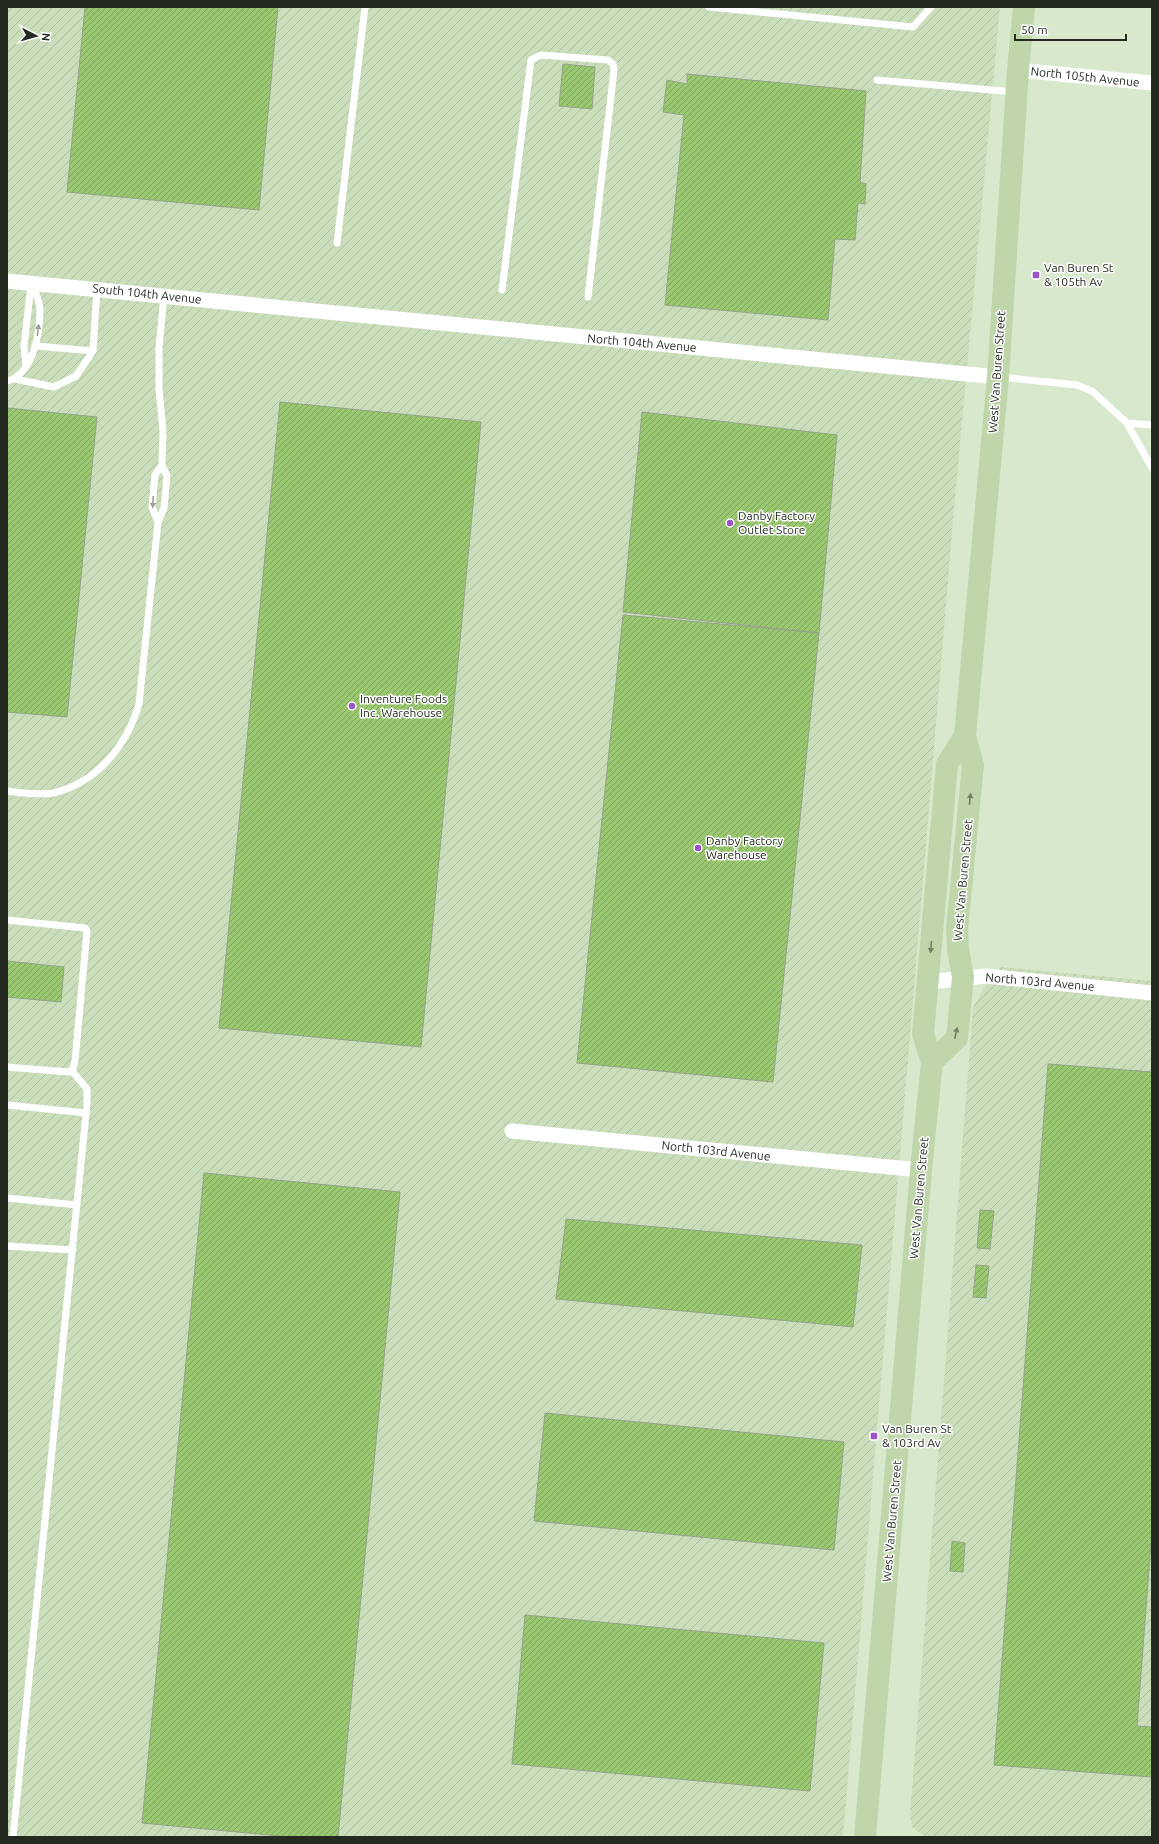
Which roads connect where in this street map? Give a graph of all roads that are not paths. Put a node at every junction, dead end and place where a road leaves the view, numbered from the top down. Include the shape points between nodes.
1 (365, 7) edge
2 (709, 7) edge
3 (931, 7) edge
4 (1024, 7) edge
5 (1018, 70) junction
6 (877, 80) dead end
7 (1152, 83) edge
8 (1017, 92) junction
9 (337, 244) dead end
10 (7, 281) edge
11 (32, 283) junction
12 (97, 289) junction
13 (502, 290) dead end
14 (164, 296) junction
15 (588, 298) dead end
16 (288, 308) joint
17 (36, 346) junction
18 (93, 351) junction
19 (26, 367) junction
20 (998, 377) junction
21 (15, 379) junction
22 (7, 381) edge
23 (1127, 423) junction
24 (1152, 425) edge
25 (162, 466) junction
26 (1152, 468) edge
27 (158, 522) junction
28 (965, 736) junction
29 (7, 791) edge
30 (941, 839) junction
31 (7, 920) edge
32 (963, 977) junction
33 (928, 982) junction
34 (1152, 993) edge
35 (932, 1062) junction
36 (7, 1067) edge
37 (72, 1071) junction
38 (7, 1105) edge
39 (86, 1113) junction
40 (512, 1131) dead end
41 (921, 1170) junction
42 (7, 1198) edge
43 (77, 1205) junction
44 (7, 1246) edge
45 (73, 1250) junction
46 (13, 1837) edge
47 (865, 1837) edge

1 - 9 lane
2 - 3 lane via 913,27
4 - 5 main road, West Van Buren Street
5 - 7 street, North 105th Avenue
5 - 8 main road, West Van Buren Street
6 - 8 lane
8 - 20 main road, West Van Buren Street
10 - 11 street, South 104th Avenue
11 - 12 street, South 104th Avenue
17 -> 11 lane via 40,309
11 - 19 lane via 24,346
12 - 14 street, South 104th Avenue
12 - 18 lane
13 - 15 lane via 531,60 541,55 608,60 614,70
14 - 16 street, South 104th Avenue
14 - 25 lane via 159,347 159,389 164,431
16 - 20 street, North 104th Avenue
17 - 18 lane
17 - 19 lane
18 - 21 lane via 76,376 54,386
19 - 21 lane
20 - 23 lane via 1077,385 1092,391
20 - 28 main road, West Van Buren Street
21 - 22 lane
23 - 24 lane
23 - 26 lane
25 - 27 lane via 167,476 164,508
25 -> 27 lane via 155,475 152,507
27 - 29 lane via 139,704 134,723 108,761 83,781 53,793
28 - 30 main road, West Van Buren Street via 947,764
32 -> 28 main road, West Van Buren Street via 957,929 973,765
30 - 32 main road via 950,857 944,931
30 -> 33 main road, West Van Buren Street
31 - 37 lane via 86,929 75,1061
32 - 33 street, North 103rd Avenue
32 - 34 street, North 103rd Avenue via 986,976
35 -> 32 main road, West Van Buren Street via 957,1038
33 - 35 main road, West Van Buren Street via 923,1034
35 - 41 main road, West Van Buren Street
36 - 37 lane
37 - 39 lane via 87,1089
38 - 39 lane
39 - 43 lane
40 - 41 street, North 103rd Avenue
41 - 47 main road, West Van Buren Street
42 - 43 lane
43 - 45 lane
44 - 45 lane
45 - 46 lane

